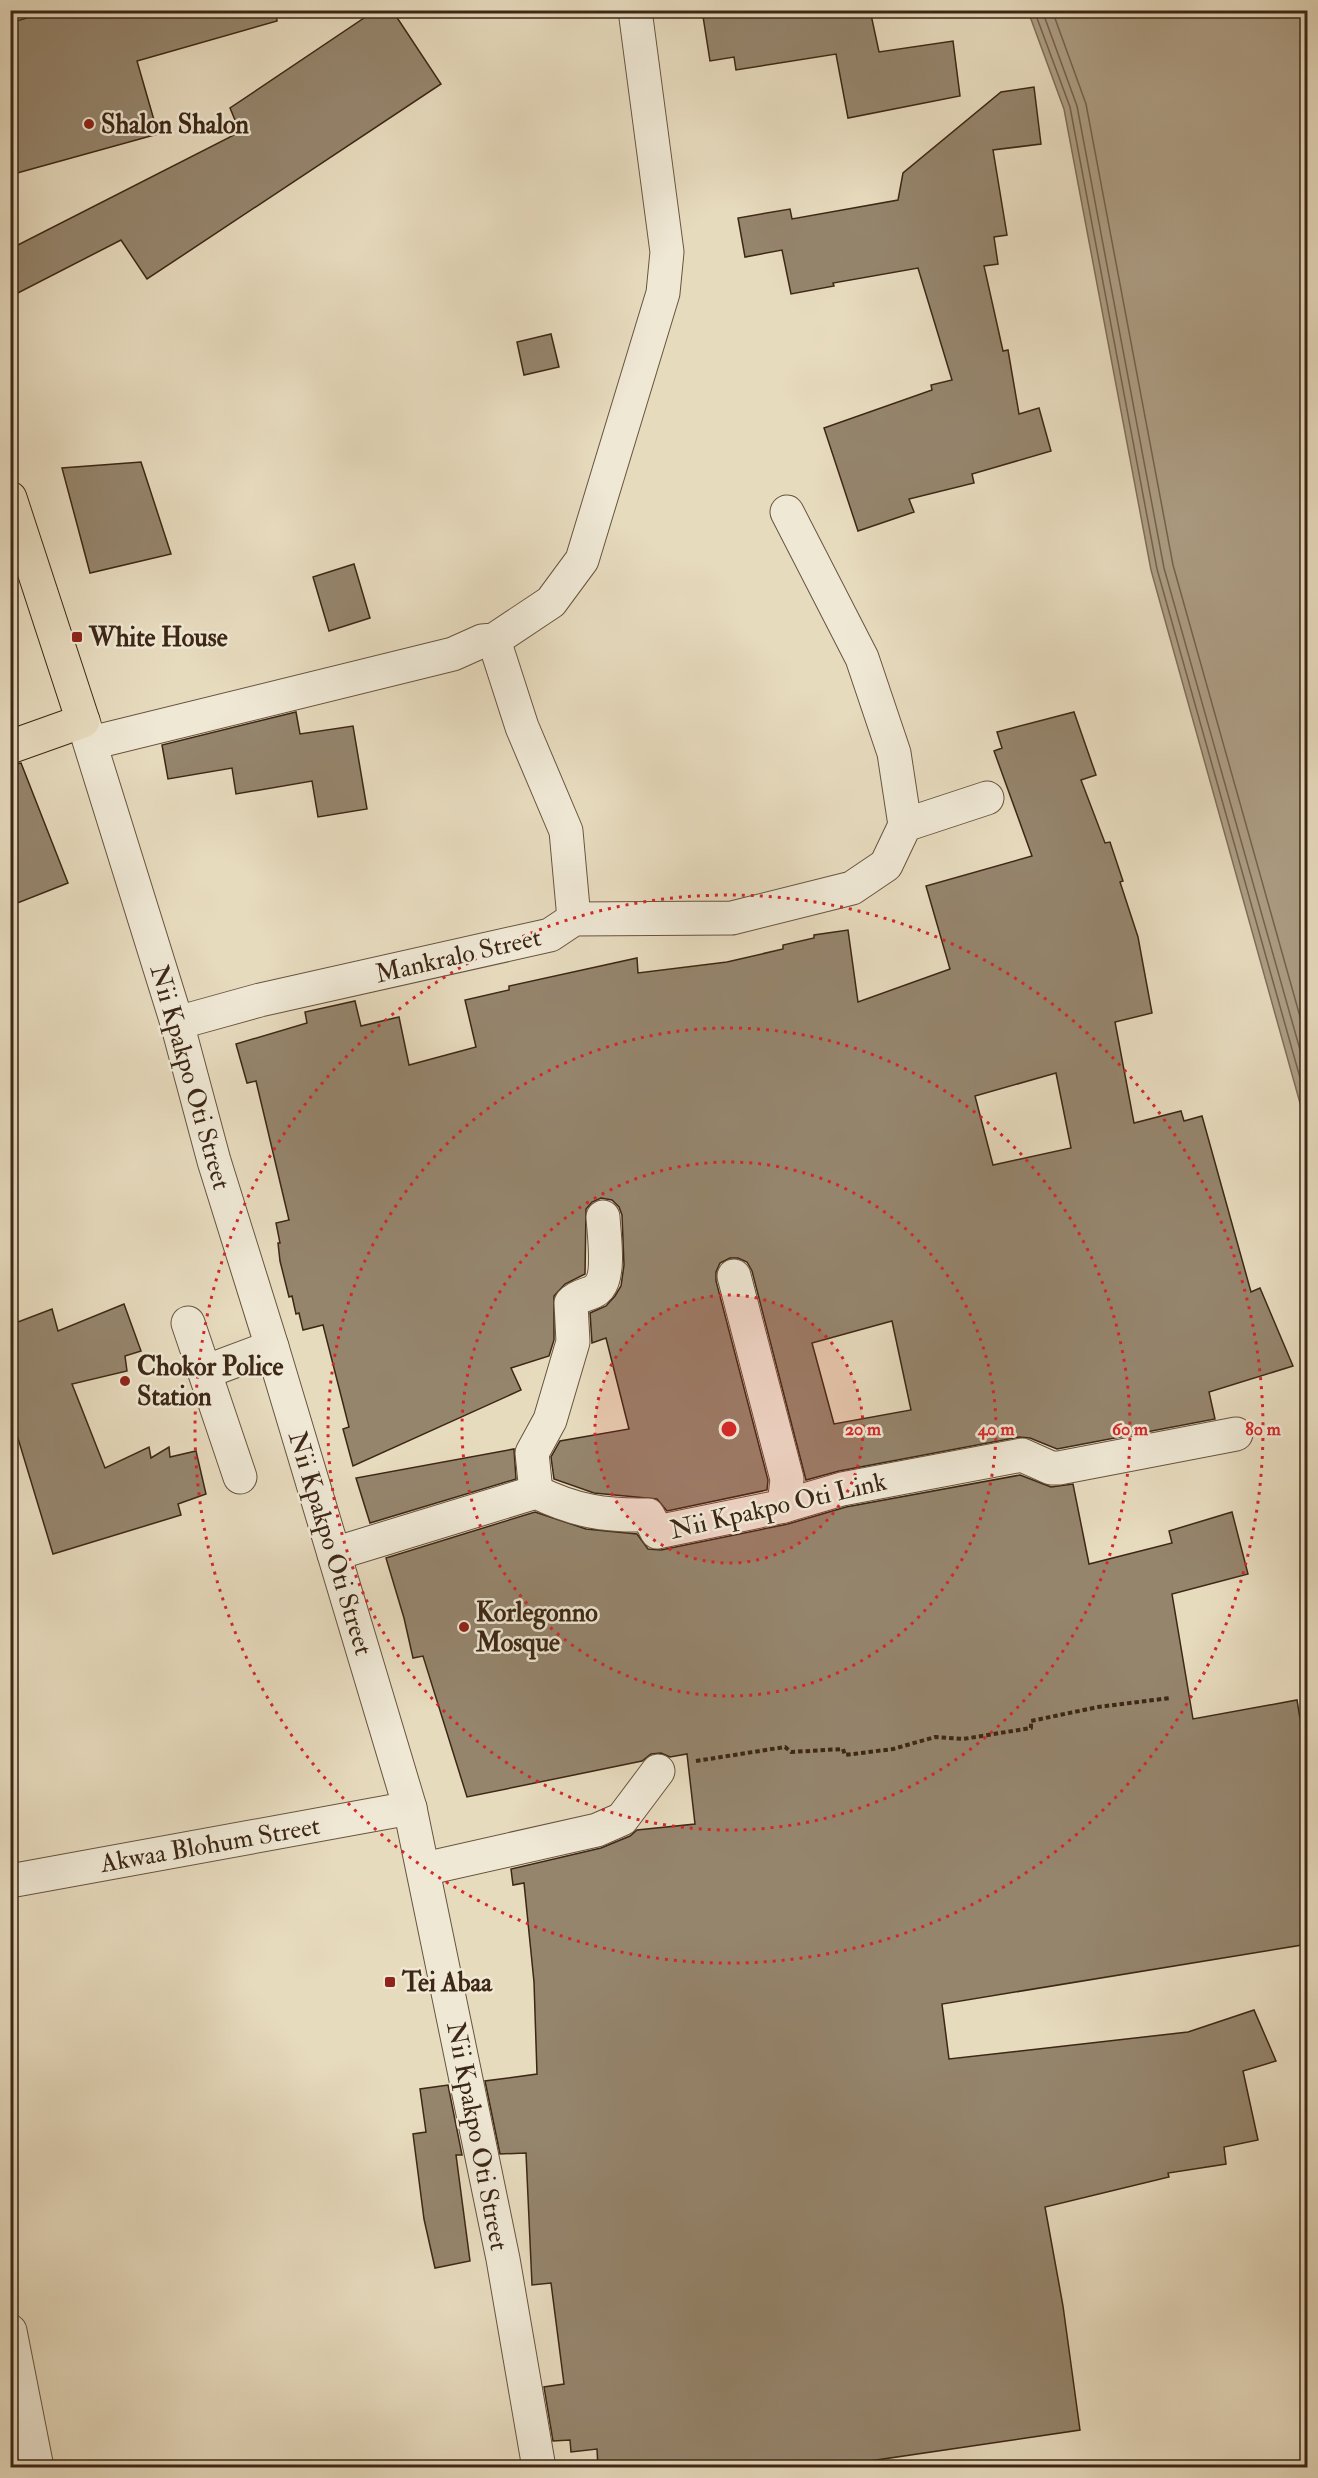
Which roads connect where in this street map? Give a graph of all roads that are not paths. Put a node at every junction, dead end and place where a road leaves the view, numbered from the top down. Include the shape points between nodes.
1 (635, 10) edge
2 (10, 498) edge
3 (787, 512) dead end
4 (494, 640) junction
5 (87, 732) junction
6 (10, 747) edge
7 (987, 798) dead end
8 (905, 825) junction
9 (574, 919) junction
10 (177, 1023) junction
11 (603, 1217) dead end
12 (734, 1276) dead end
13 (188, 1323) dead end
14 (272, 1347) junction
15 (205, 1372) junction
16 (1236, 1434) dead end
17 (240, 1477) dead end
18 (536, 1492) junction
19 (784, 1506) junction
20 (334, 1554) junction
21 (658, 1771) road end
22 (410, 1808) junction
23 (424, 1869) junction
24 (10, 1881) edge
25 (10, 2331) edge
26 (37, 2468) edge
27 (539, 2468) edge

1 - 4 street via 667,252 663,293 582,560 551,602
2 - 5 main road, Nii Kpakpo Oti Street
3 - 8 street via 862,658 894,753
4 - 5 street via 453,654
4 - 9 street via 522,727 566,831
5 - 6 main road
5 - 10 street, Nii Kpakpo Oti Street
7 - 8 street
8 - 9 street, Mankralo Street via 886,866 852,888 732,918
9 - 10 street, Mankralo Street via 550,935 261,1000
10 - 14 street, Nii Kpakpo Oti Street via 214,1161
11 - 18 street via 605,1274 600,1287 577,1296 571,1303 573,1342 550,1420 532,1453
12 - 19 street via 787,1479
13 - 15 street
14 - 15 street
14 - 20 street, Nii Kpakpo Oti Street
15 - 17 street
16 - 19 street, Nii Kpakpo Oti Link via 1059,1468 1022,1455 842,1489
18 - 19 street, Nii Kpakpo Oti Link via 560,1504 612,1516 648,1515 657,1532
18 - 20 street
20 - 22 street, Nii Kpakpo Oti Street
21 - 23 street via 622,1819 597,1830
22 - 23 street, Nii Kpakpo Oti Street
22 - 24 street, Akwaa Blohum Street
23 - 27 street, Nii Kpakpo Oti Street via 503,2259
25 - 26 street

